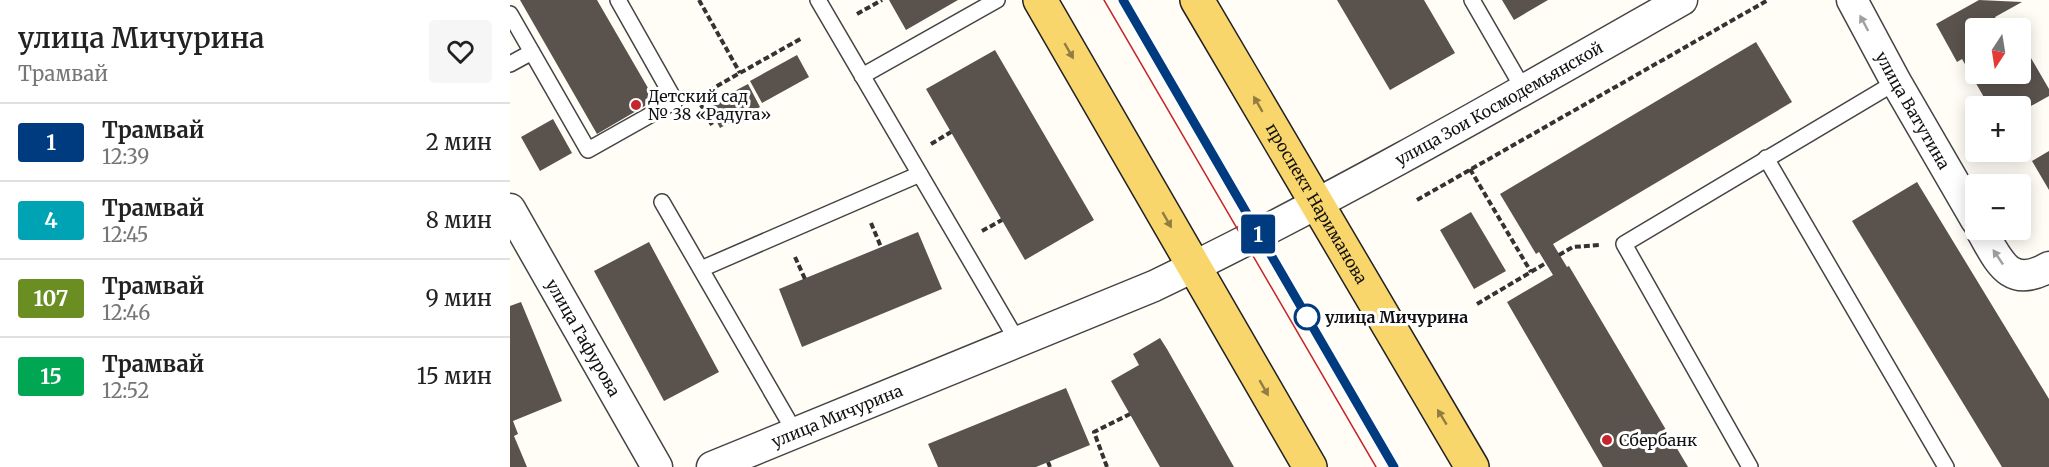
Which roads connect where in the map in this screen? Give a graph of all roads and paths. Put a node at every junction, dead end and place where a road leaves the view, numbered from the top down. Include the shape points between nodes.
1 (618, 0) edge
2 (699, 0) edge
3 (818, 0) edge
4 (997, 0) edge
5 (1040, 0) edge
6 (1197, 0) edge
7 (1472, 0) edge
8 (1682, 0) edge
9 (1768, 0) edge
10 (1852, 0) edge
11 (510, 14) edge
12 (802, 38) dead end
13 (532, 52) junction
14 (510, 64) edge
15 (740, 73) junction
16 (862, 76) junction
17 (1896, 82) junction
18 (1524, 90) junction
19 (712, 124) dead end
20 (1766, 158) junction
21 (1470, 169) junction
22 (920, 174) junction
23 (1417, 200) dead end
24 (1965, 201) edge
25 (662, 202) dead end
26 (1315, 204) junction
27 (510, 209) edge
28 (1987, 240) edge
29 (1624, 244) junction
30 (1559, 255) dead end
31 (1546, 263) dead end
32 (1194, 267) junction
33 (701, 269) junction
34 (1531, 272) junction
35 (2036, 272) edge
36 (1477, 304) dead end
37 (1018, 342) junction
38 (1130, 414) dead end
39 (796, 434) junction
40 (657, 467) edge
41 (712, 467) edge
42 (1107, 467) edge
43 (1310, 467) edge
44 (1472, 467) edge
45 (1750, 467) edge
46 (1946, 467) edge

1 - 13 lane via 675,101 588,150
2 - 15 path
3 - 16 lane
4 - 16 lane
5 -> 32 main road
26 -> 6 main road, проспект Нариманова
7 - 18 lane
8 - 18 street, улица Зои Космодемьянской
9 - 21 path
17 -> 10 street, улица Ватутина
11 - 13 lane
12 - 15 path
13 - 14 lane
15 - 19 path via 697,97
16 - 22 lane
17 - 20 lane
17 - 24 street, улица Ватутина
18 - 26 street, улица Зои Космодемьянской
20 - 29 lane
20 - 46 lane
21 - 23 path
21 - 34 path
22 - 33 lane
22 - 37 lane
25 - 33 lane
26 - 32 street, улица Зои Космодемьянской
44 -> 26 main road, проспект Нариманова
27 - 40 street, улица Гафурова
35 -> 28 street via 2008,270
29 - 30 path via 1573,247
29 - 45 lane
31 - 34 path
32 - 37 street, улица Мичурина
32 -> 43 main road
33 - 39 lane
34 - 36 path
37 - 39 street, улица Мичурина
38 - 42 path via 1094,432
39 - 41 street, улица Мичурина

